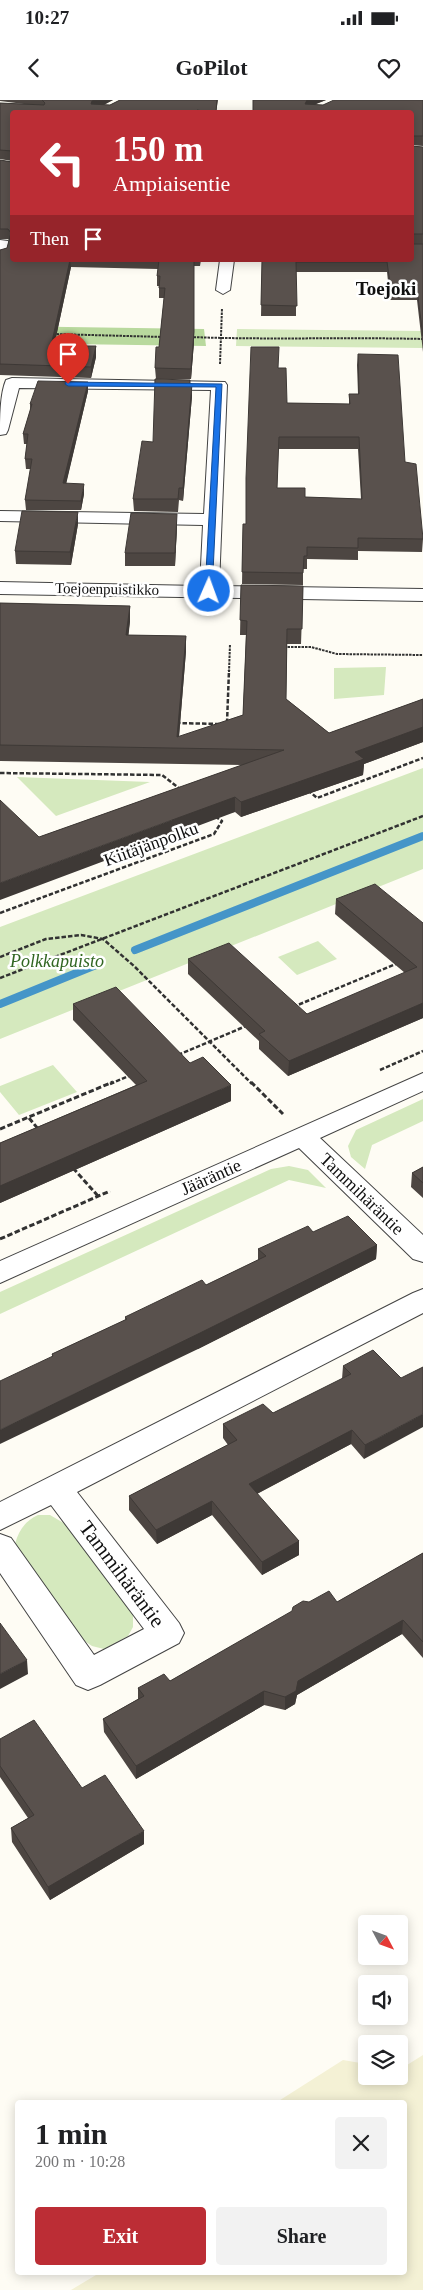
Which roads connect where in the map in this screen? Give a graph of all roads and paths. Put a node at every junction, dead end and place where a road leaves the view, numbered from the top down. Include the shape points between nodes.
1 (227, 262) edge
2 (222, 290) joint
3 (51, 334) edge
4 (164, 336) edge
5 (183, 337) edge
6 (221, 337) junction
7 (423, 340) edge
8 (220, 385) junction
9 (0, 430) edge
10 (0, 516) edge
11 (212, 520) junction
12 (0, 588) edge
13 (209, 591) junction
14 (423, 595) edge
15 (230, 644) dead end
16 (283, 646) edge
17 (423, 655) edge
18 (167, 723) edge
19 (423, 758) edge
20 (0, 773) edge
21 (302, 785) edge
22 (184, 792) edge
23 (214, 815) edge
24 (423, 816) edge
25 (0, 913) edge
26 (103, 939) junction
27 (0, 956) edge
28 (405, 960) edge
29 (0, 978) edge
30 (289, 1008) edge
31 (253, 1023) edge
32 (209, 1042) junction
33 (173, 1057) edge
34 (137, 1072) edge
35 (423, 1081) edge
36 (283, 1114) dead end
37 (28, 1118) junction
38 (0, 1129) edge
39 (41, 1132) edge
40 (302, 1136) junction
41 (73, 1167) edge
42 (98, 1196) dead end
43 (423, 1252) edge
44 (0, 1273) edge
45 (423, 1300) edge
46 (56, 1488) junction
47 (0, 1517) edge
48 (0, 1547) edge

1 - 2 street
2 - 6 path
3 - 4 path
5 - 6 path
6 - 7 path
6 - 8 path
8 - 9 street via 12,383
8 - 11 street
10 - 11 street
11 - 13 street
12 - 13 street, Toejoenpuistikko
13 - 14 street, Toejoenpuistikko
15 - 18 path via 227,725
16 - 17 path via 312,647 337,654
19 - 21 path via 317,798
20 - 22 path via 162,775
23 - 25 path, Kiitäjänpolku via 222,821 214,834
24 - 26 path
26 - 27 path via 81,935 46,939
26 - 29 path
26 - 32 path
28 - 30 path
31 - 32 path
32 - 33 path
32 - 36 path
34 - 37 path
35 - 40 street, Jääräntie
37 - 38 path
37 - 39 path
40 - 43 street, Tammihäräntie
40 - 44 street, Jääräntie
41 - 42 path
45 - 46 street
46 - 47 street
46 - 48 street, Tammihäräntie via 167,1633 88,1675

